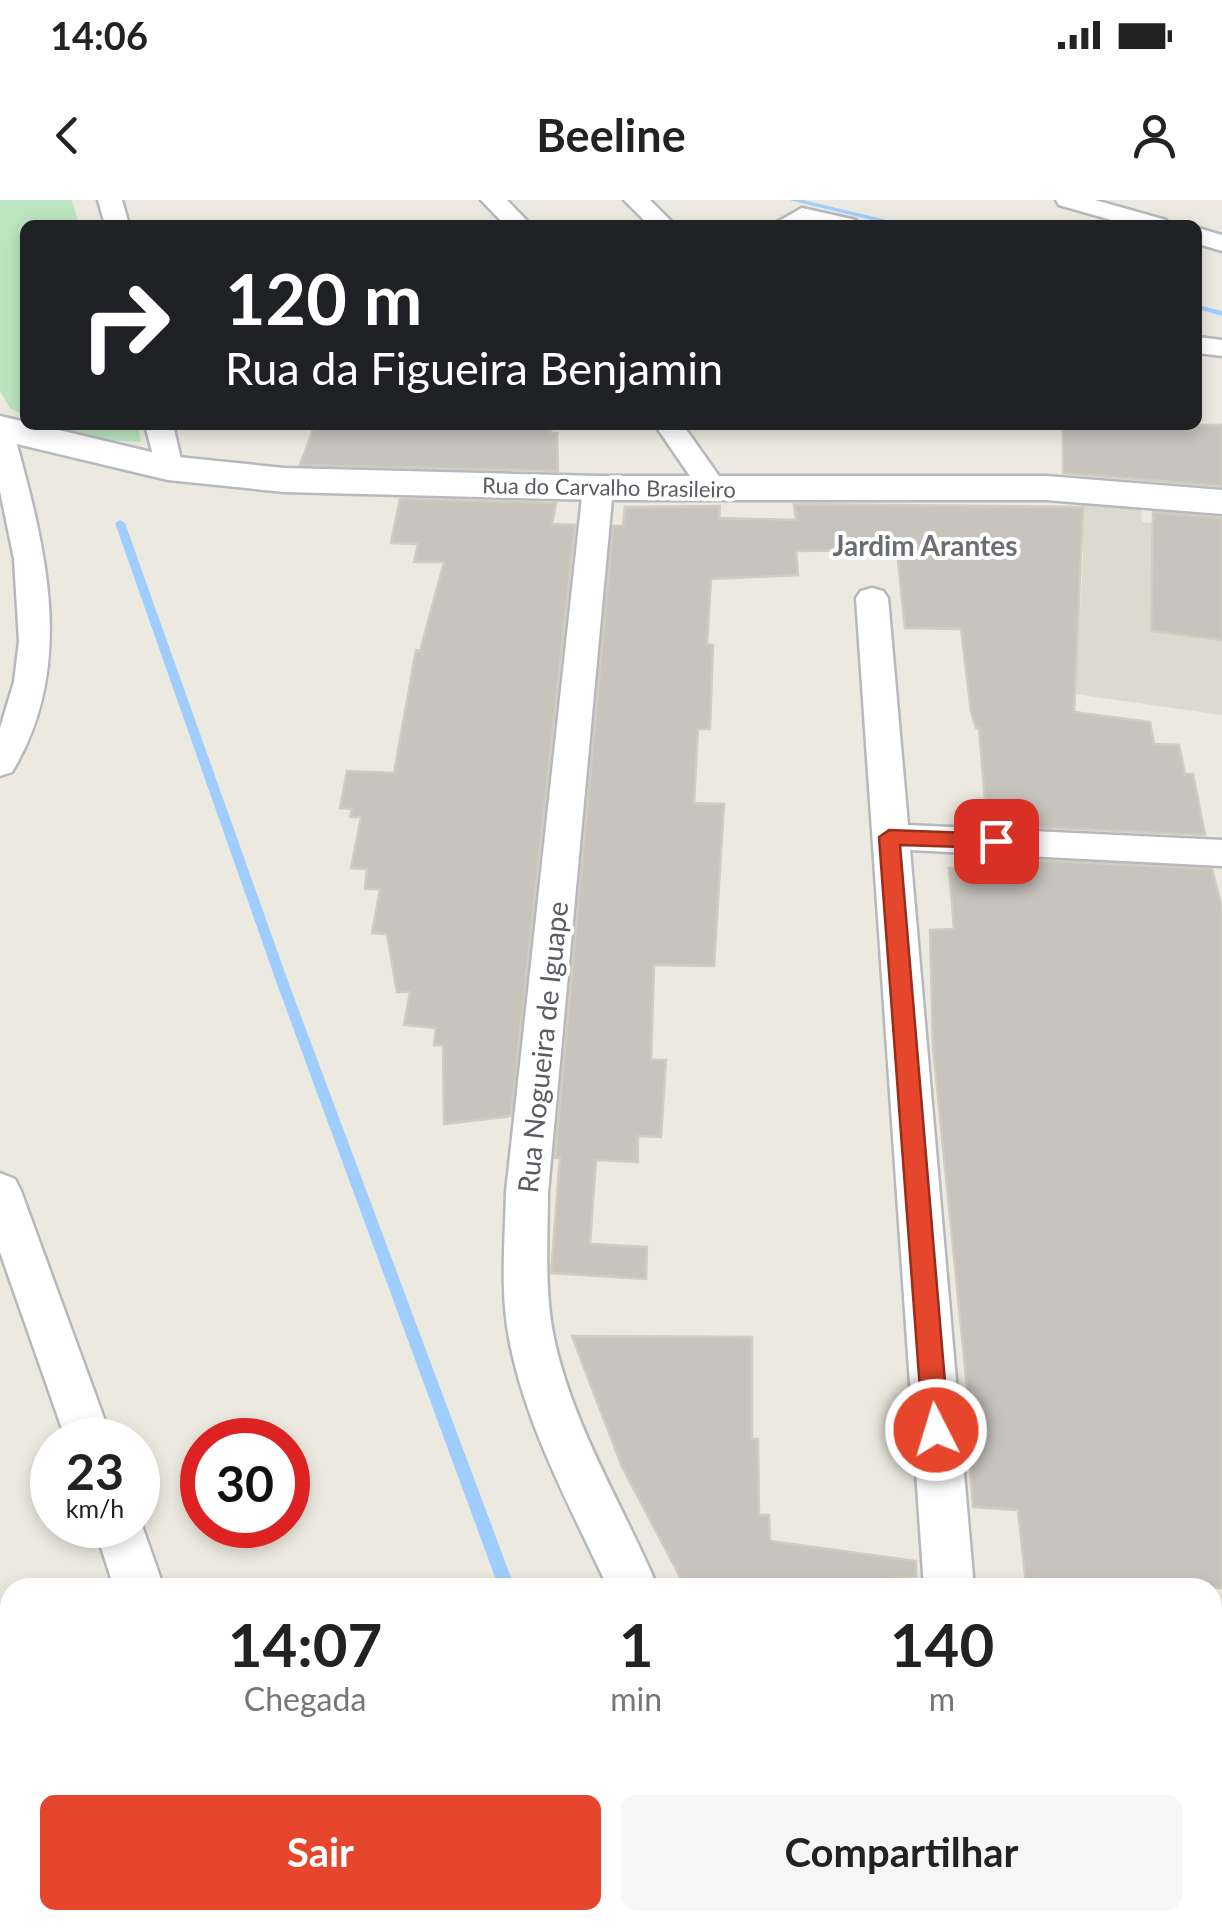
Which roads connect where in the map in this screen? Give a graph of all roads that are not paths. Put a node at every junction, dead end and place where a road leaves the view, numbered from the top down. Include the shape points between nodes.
1 (493, 200) edge
2 (636, 200) edge
3 (1068, 200) edge
4 (514, 220) edge
5 (658, 220) edge
6 (793, 220) edge
7 (824, 220) edge
8 (1139, 220) edge
9 (161, 430) edge
10 (672, 430) edge
11 (0, 431) edge
12 (168, 468) junction
13 (598, 488) junction
14 (713, 489) junction
15 (1222, 502) edge
16 (872, 598) dead end
17 (0, 764) edge
18 (889, 837) junction
19 (1222, 854) edge
20 (0, 1191) edge
21 (81, 1418) edge
22 (126, 1548) edge
23 (136, 1578) edge
24 (629, 1578) edge
25 (948, 1578) edge

1 - 4 street
2 - 5 street
3 - 8 street
6 - 7 street
9 - 12 street
10 - 14 street
11 - 12 street, Rua do Carvalho Brasileiro
11 - 17 street via 32,556 37,646 30,686
12 - 13 street, Rua do Carvalho Brasileiro via 284,480
13 - 14 street, Rua do Carvalho Brasileiro
13 - 24 street, Rua Nogueira de Iguape via 527,1192 527,1264 534,1351
14 - 15 street, Rua do Carvalho Brasileiro via 930,486
16 - 18 street
18 - 19 street
18 - 25 street
20 - 21 street
22 - 23 street

